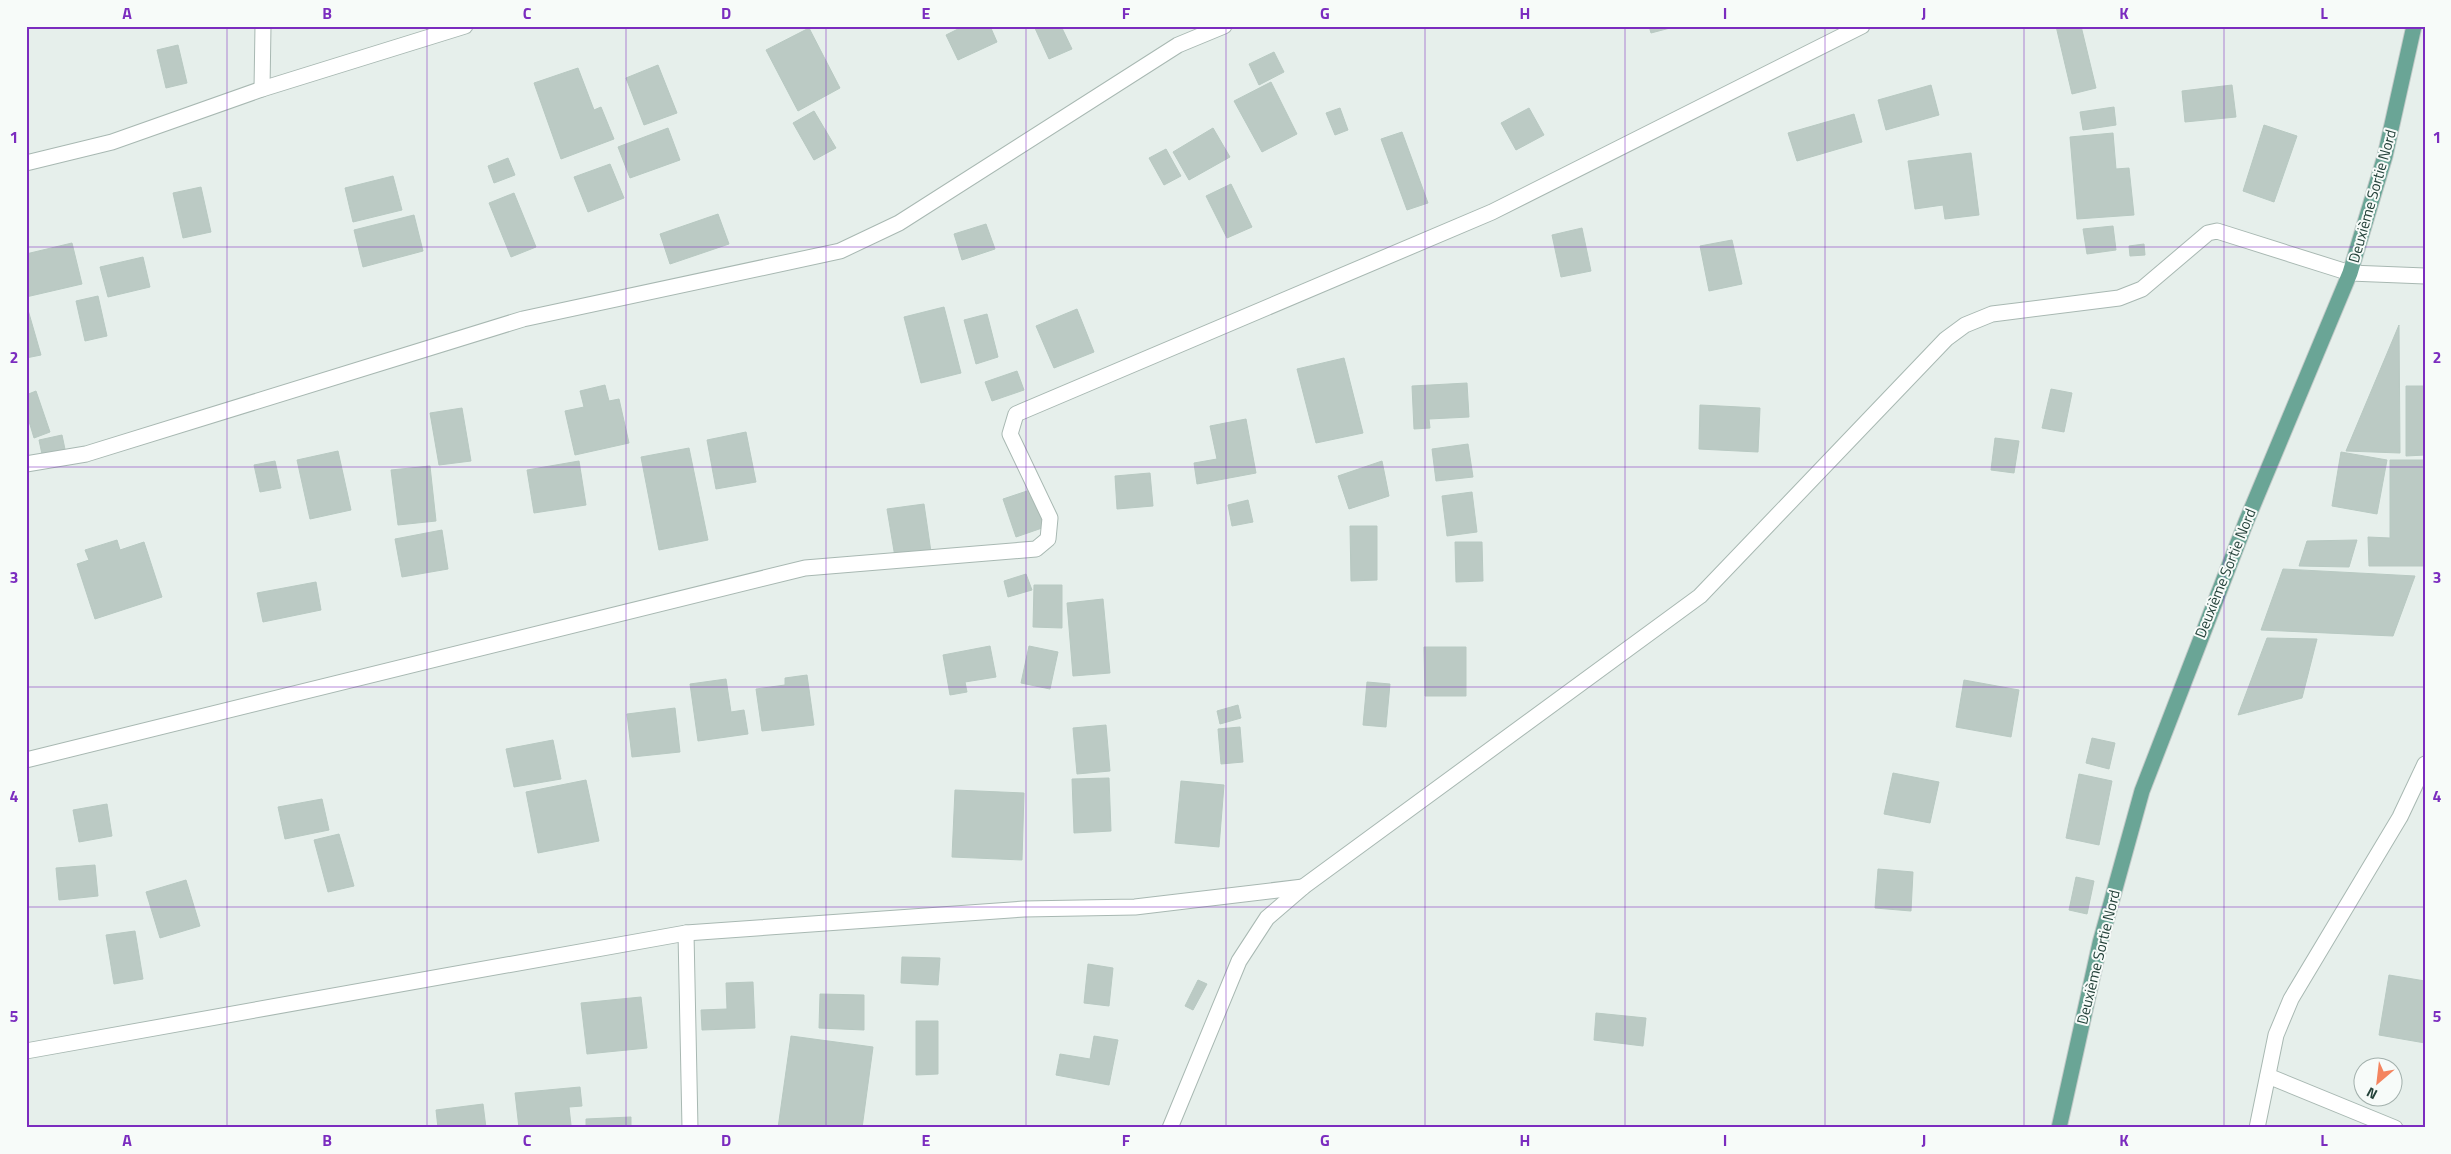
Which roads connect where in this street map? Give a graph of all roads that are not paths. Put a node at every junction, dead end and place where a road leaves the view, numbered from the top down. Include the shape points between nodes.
1 (263, 26) edge
2 (465, 26) edge
3 (1224, 26) edge
4 (1862, 26) edge
5 (2414, 26) edge
6 (262, 89) junction
7 (26, 163) edge
8 (2350, 274) junction
9 (2425, 276) edge
10 (26, 464) edge
11 (26, 760) edge
12 (2425, 764) edge
13 (1303, 887) junction
14 (686, 933) junction
15 (26, 1052) edge
16 (2268, 1076) junction
17 (690, 1128) edge
18 (1170, 1128) edge
19 (2058, 1128) edge
20 (2257, 1128) edge
21 (2395, 1128) edge

1 - 6 street
2 - 6 street
3 - 10 street via 1178,45 899,223 840,251 523,319 86,454
4 - 11 street via 1492,212 1016,414 1010,434 1050,518 1048,539 1036,549 806,568
5 - 8 main road, Deuxième Sortie Nord via 2385,156
6 - 7 street via 112,142
8 - 9 street
8 - 13 street via 2217,231 2208,233 2142,289 2119,298 1992,314 1965,325 1946,339 1700,596
8 - 19 main road, Deuxième Sortie Nord via 2239,540 2142,790 2100,943
12 - 16 street via 2400,817 2291,999 2276,1035
13 - 14 street via 1135,907 1024,909
13 - 18 street via 1267,918 1239,961
14 - 15 street
14 - 17 street
16 - 20 street
16 - 21 street

